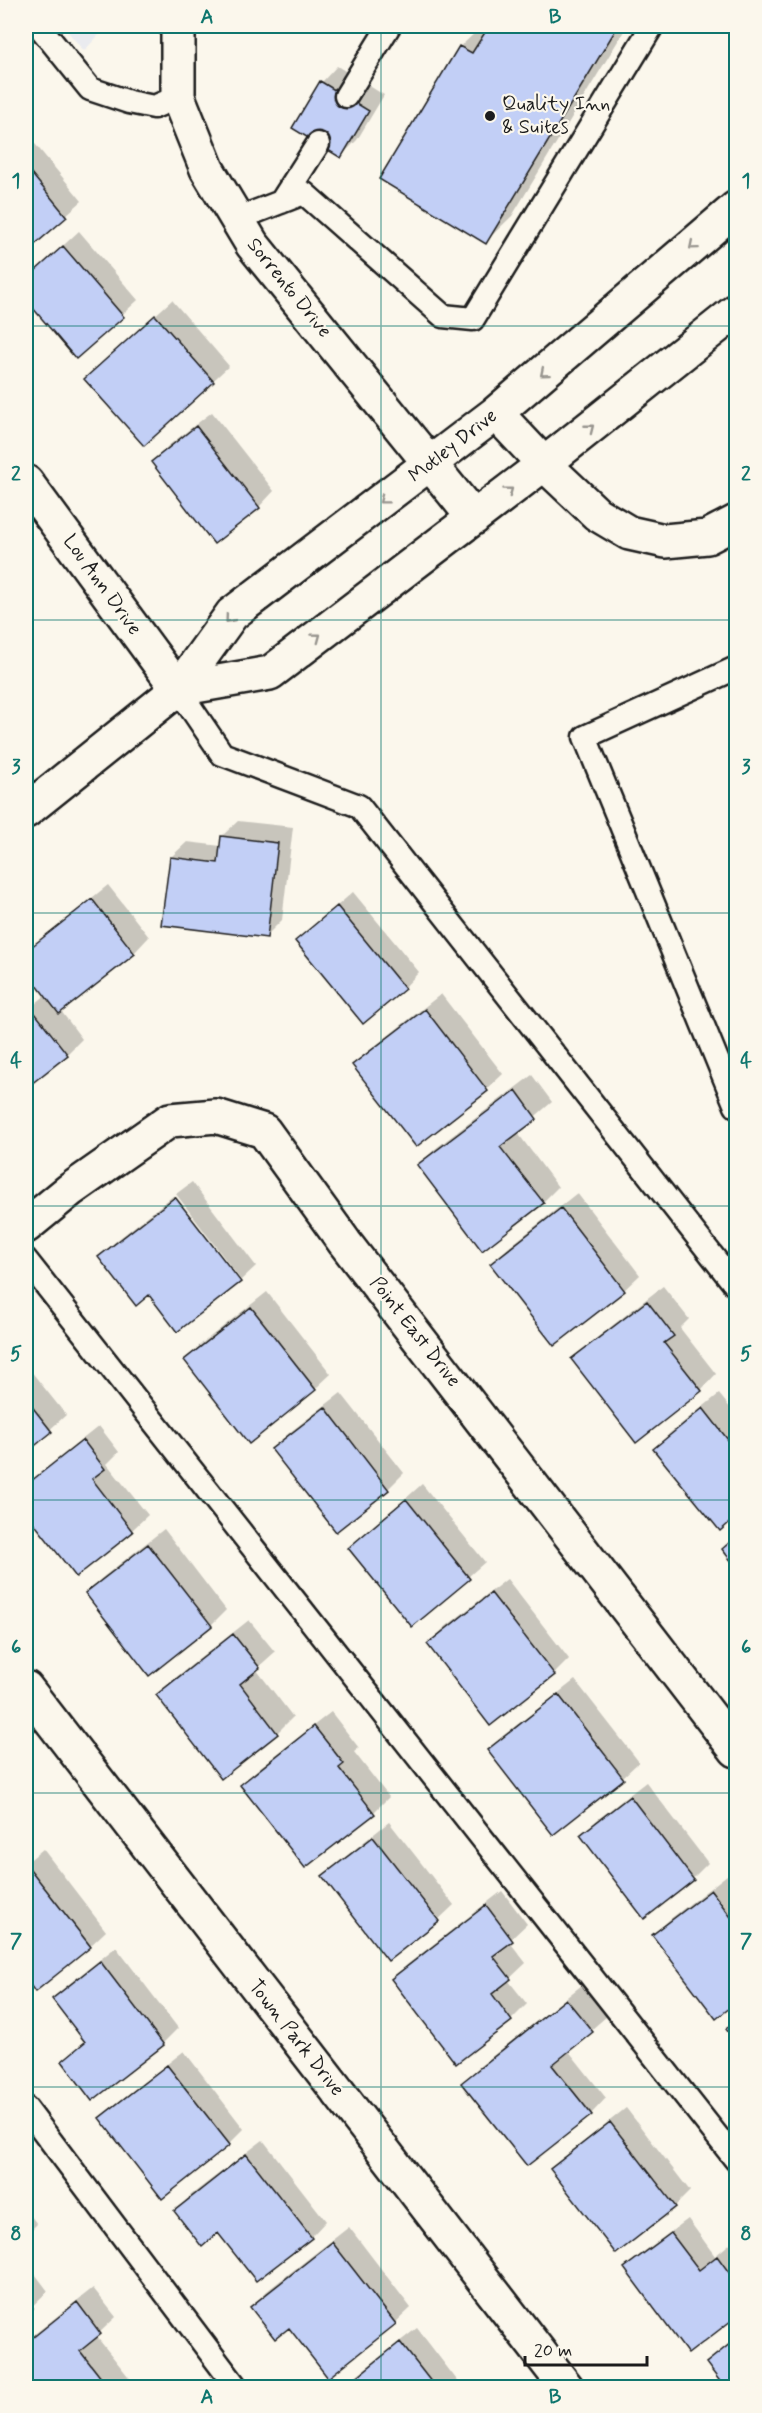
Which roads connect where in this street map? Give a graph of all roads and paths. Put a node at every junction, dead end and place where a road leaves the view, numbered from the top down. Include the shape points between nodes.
1 (39, 26) edge
2 (178, 26) edge
3 (389, 26) edge
4 (652, 26) edge
5 (346, 96) dead end
6 (178, 97) junction
7 (318, 144) dead end
8 (281, 202) junction
9 (736, 208) edge
10 (237, 219) junction
11 (736, 311) edge
12 (496, 413) junction
13 (431, 463) junction
14 (544, 464) junction
15 (26, 482) edge
16 (474, 518) junction
17 (736, 522) edge
18 (736, 668) edge
19 (178, 689) junction
20 (26, 811) edge
21 (736, 1107) edge
22 (26, 1226) edge
23 (26, 1260) edge
24 (736, 1286) edge
25 (26, 1688) edge
26 (736, 1750) edge
27 (26, 2108) edge
28 (736, 2160) edge
29 (237, 2388) edge
30 (567, 2388) edge

1 - 6 lane via 90,89 154,107
2 - 6 main road, Sorrento Drive
3 - 5 lane
4 - 8 lane via 473,319 443,316 304,193
6 - 10 main road, Sorrento Drive via 207,169
7 - 8 lane
8 - 10 lane
9 -> 12 main road, Motley Drive
10 - 13 main road, Sorrento Drive via 252,244
14 -> 11 main road, Motley Drive
12 - 13 main road, Motley Drive
12 - 14 main road
13 - 16 main road, Sorrento Drive
13 -> 19 main road, Motley Drive via 232,614
16 -> 14 main road, Motley Drive
14 - 17 main road via 597,513 629,533 665,541 707,537
15 - 19 main road, Lou Ann Drive
19 -> 16 main road, Motley Drive via 270,673
18 - 21 lane via 585,737
19 - 20 main road, Motley Drive
19 - 24 lane via 222,754 359,806
22 - 26 main road, Point East Drive via 170,1120 216,1116 264,1131
23 - 28 lane
25 - 30 main road, Town Park Drive
27 - 29 lane

